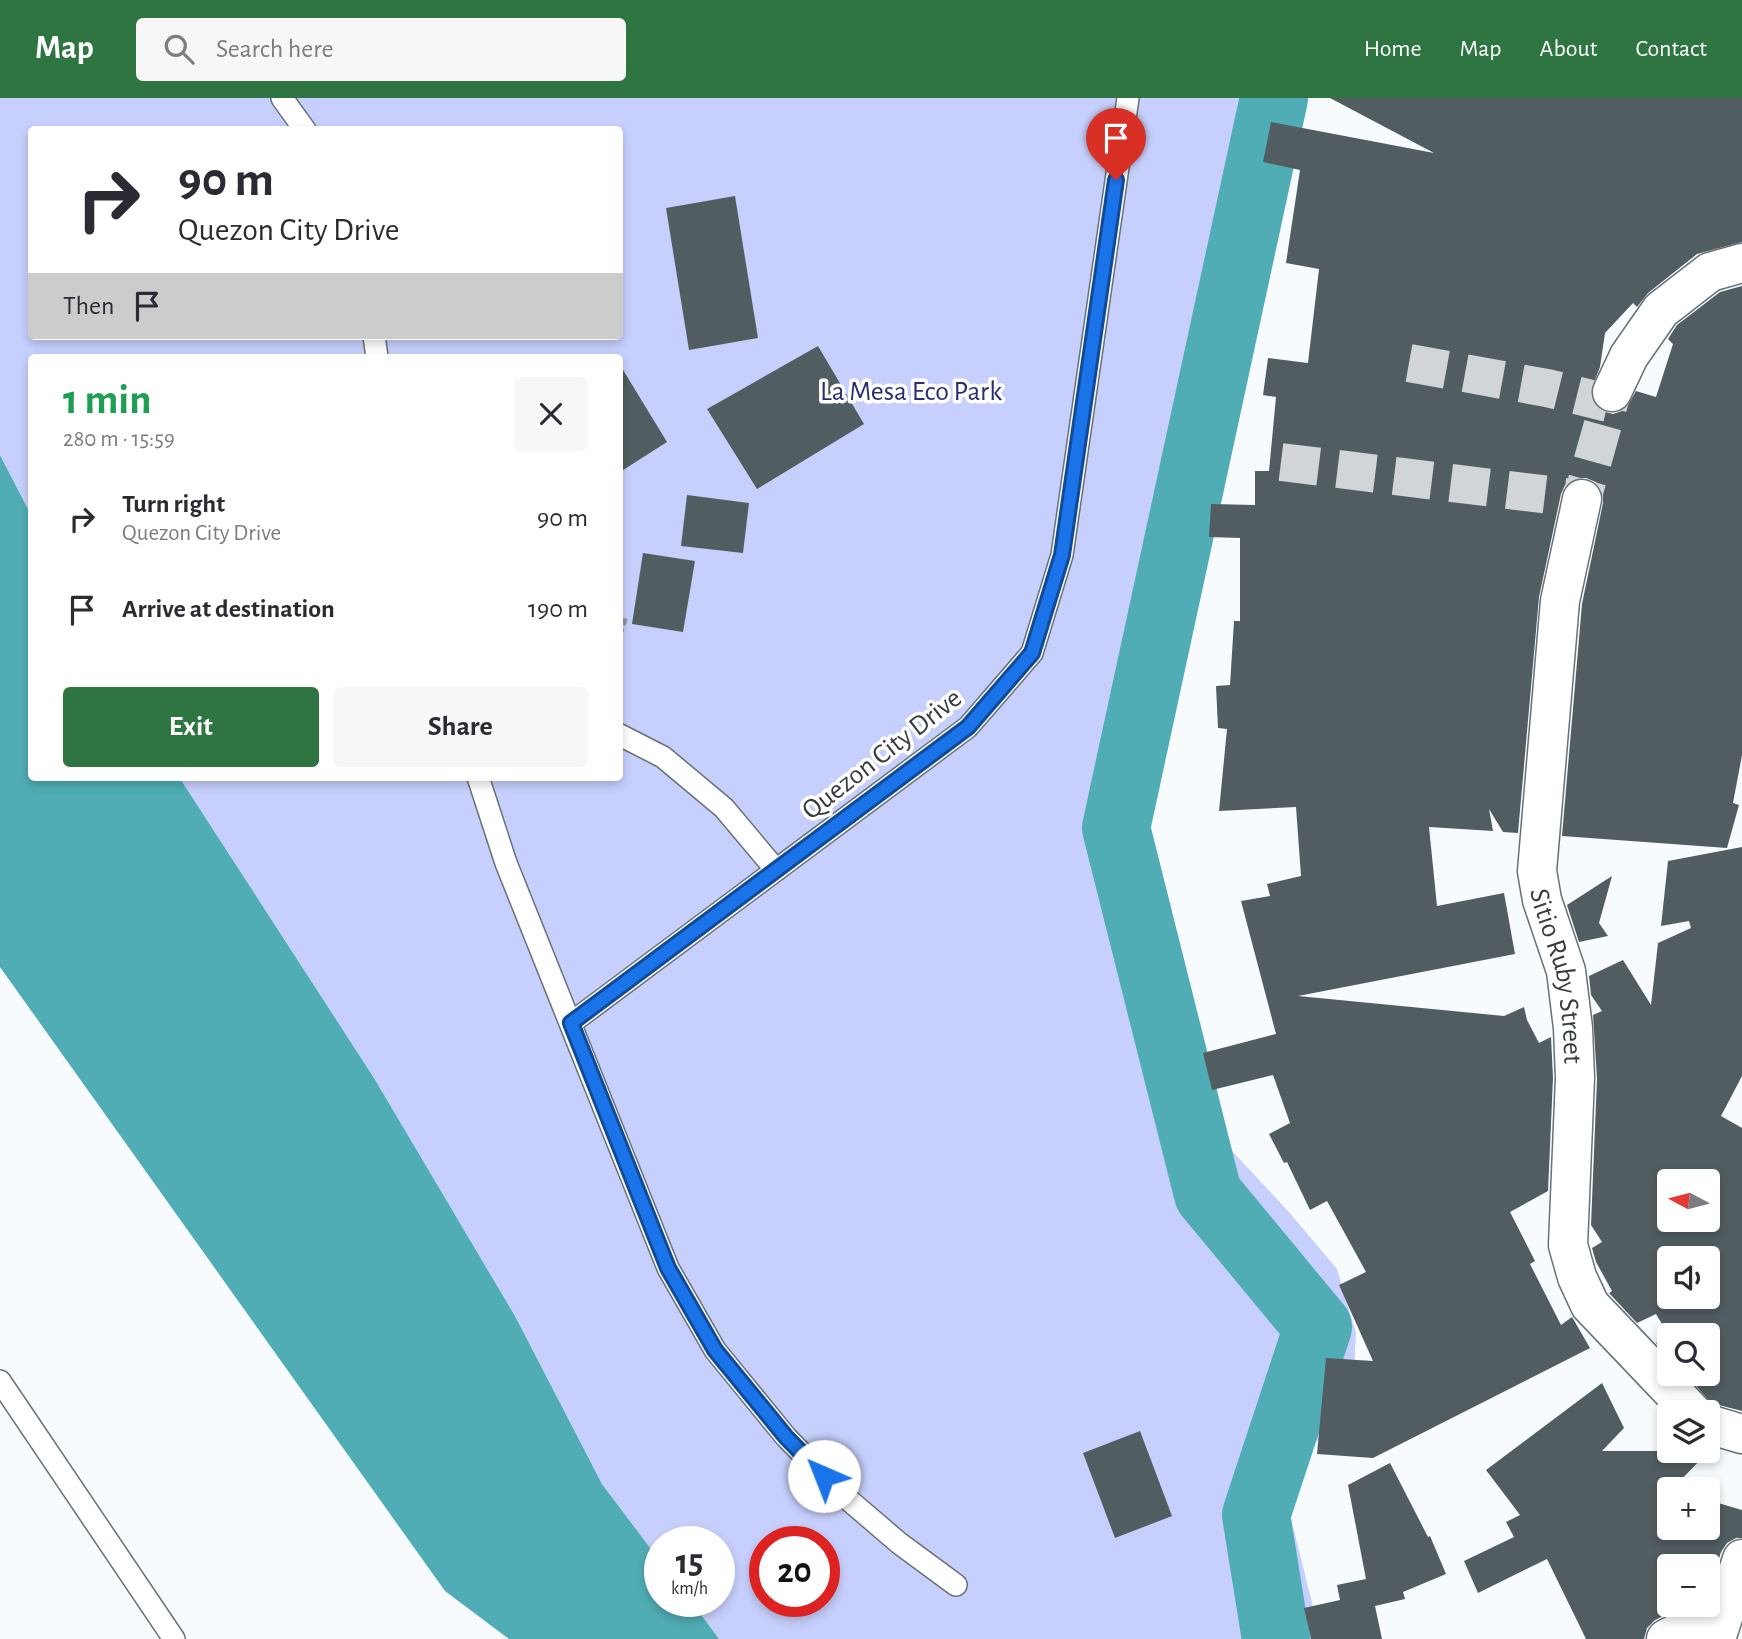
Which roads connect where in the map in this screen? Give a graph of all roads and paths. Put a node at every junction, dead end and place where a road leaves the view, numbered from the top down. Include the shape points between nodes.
1 (282, 98) edge
2 (1128, 98) edge
3 (302, 126) edge
4 (1742, 262) edge
5 (1612, 392) tunnel mouth
6 (1582, 499) dead end
7 (625, 617) dead end
8 (623, 624) edge
9 (623, 737) edge
10 (479, 781) edge
11 (775, 870) junction
12 (571, 1023) junction
13 (0, 1381) edge
14 (1680, 1400) edge
15 (1720, 1428) edge
16 (1742, 1434) edge
17 (1742, 1559) edge
18 (956, 1585) dead end
19 (1720, 1624) edge
20 (174, 1639) edge
21 (1666, 1639) edge

1 - 3 lane
2 - 11 lane, Quezon City Drive via 1062,555 1032,653 968,727
4 - 5 street via 1710,272 1661,310 1629,356
6 - 14 street, Sitio Ruby Street via 1560,601 1537,870 1566,971 1573,1028 1568,1245 1590,1306
7 - 8 path
9 - 11 lane via 663,757 724,807
10 - 12 lane via 506,863
11 - 12 lane, Quezon City Drive
12 - 18 lane via 668,1268 715,1350 786,1437 843,1495
13 - 20 lane
15 - 16 street
17 - 19 street
19 - 21 street

